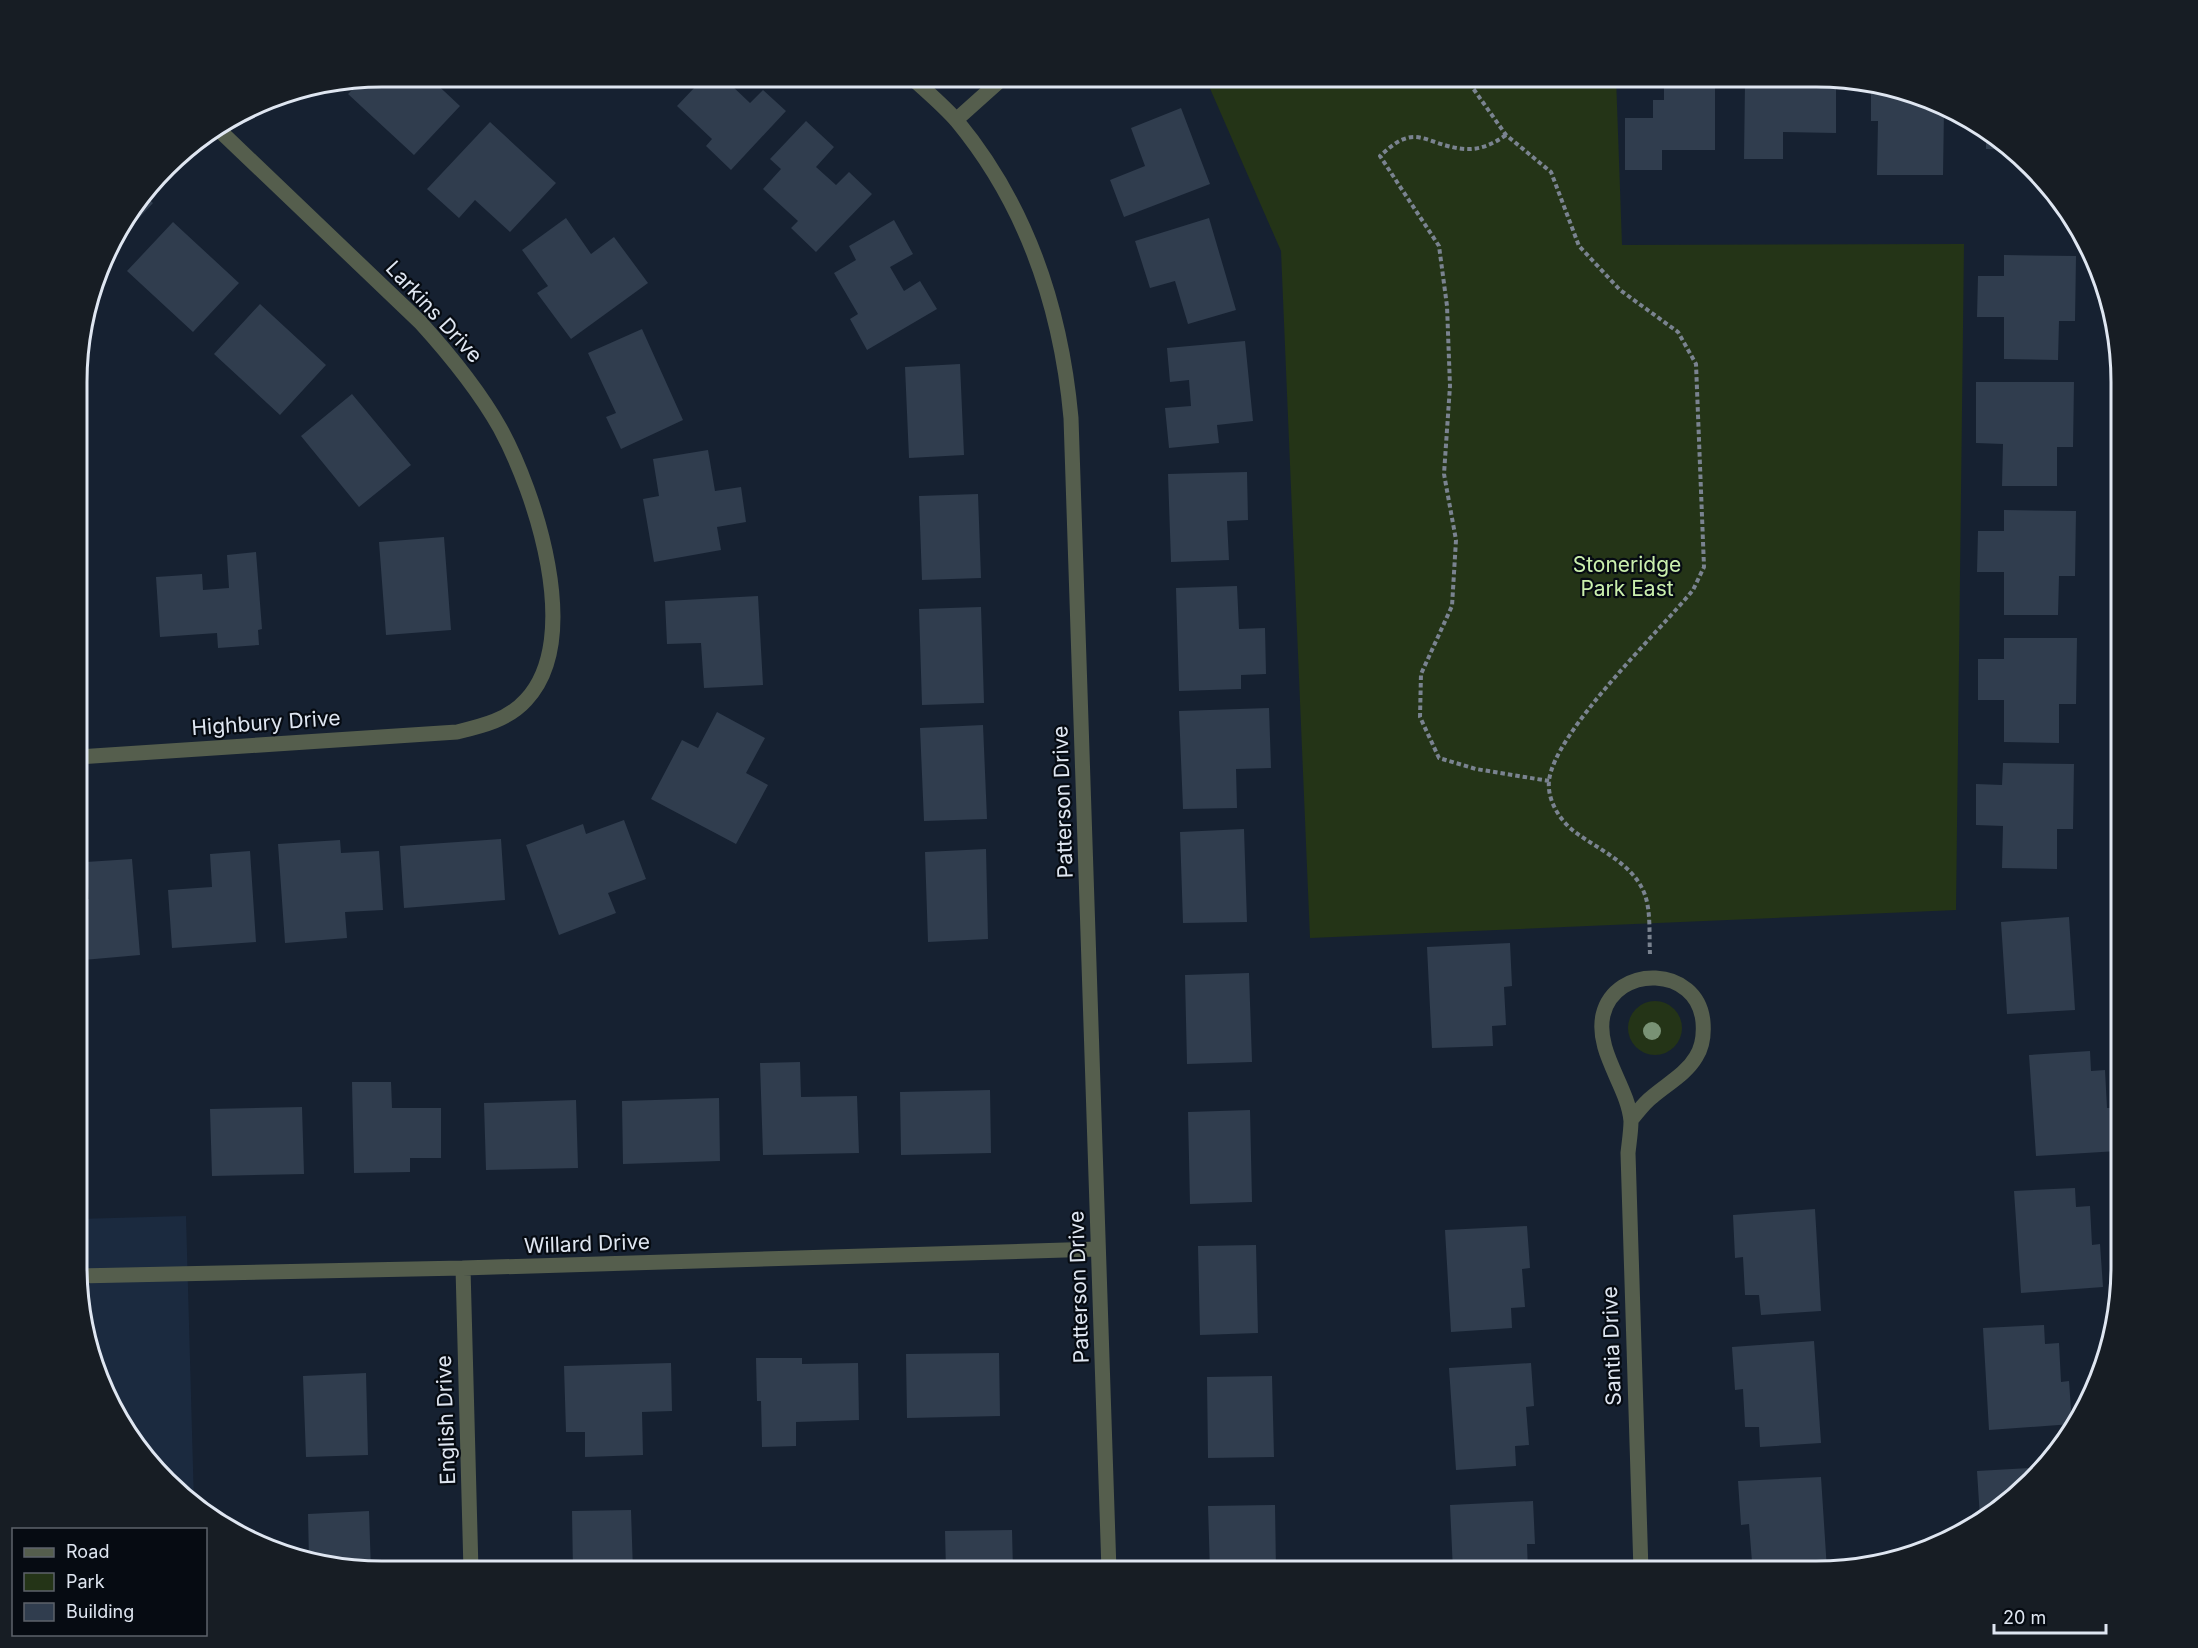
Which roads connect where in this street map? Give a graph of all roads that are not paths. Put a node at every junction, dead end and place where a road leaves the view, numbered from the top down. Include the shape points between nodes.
1 (921, 87) edge
2 (994, 87) edge
3 (956, 120) junction
4 (223, 134) edge
5 (457, 732) joint
6 (87, 756) edge
7 (1631, 1120) junction
8 (1098, 1249) junction
9 (463, 1269) junction
10 (88, 1276) edge
11 (471, 1561) edge
12 (1109, 1561) edge
13 (1641, 1561) edge

1 - 3 street, Patterson Drive
2 - 3 street
3 - 8 street, Patterson Drive via 989,165 1027,235 1057,319 1067,369
4 - 5 street, Larkins Drive via 449,354 499,427 520,469 537,521 553,604 551,650 538,685 526,701 495,722
5 - 6 street, Highbury Drive
7 - 7 street, Santia Drive via 1608,1053 1603,1016 1621,988 1653,978 1670,979 1686,987 1697,1001 1703,1014 1704,1036 1697,1057
7 - 13 street, Santia Drive via 1628,1153
8 - 9 street, Willard Drive
8 - 12 street, Patterson Drive
9 - 10 street, Willard Drive
9 - 11 street, English Drive

